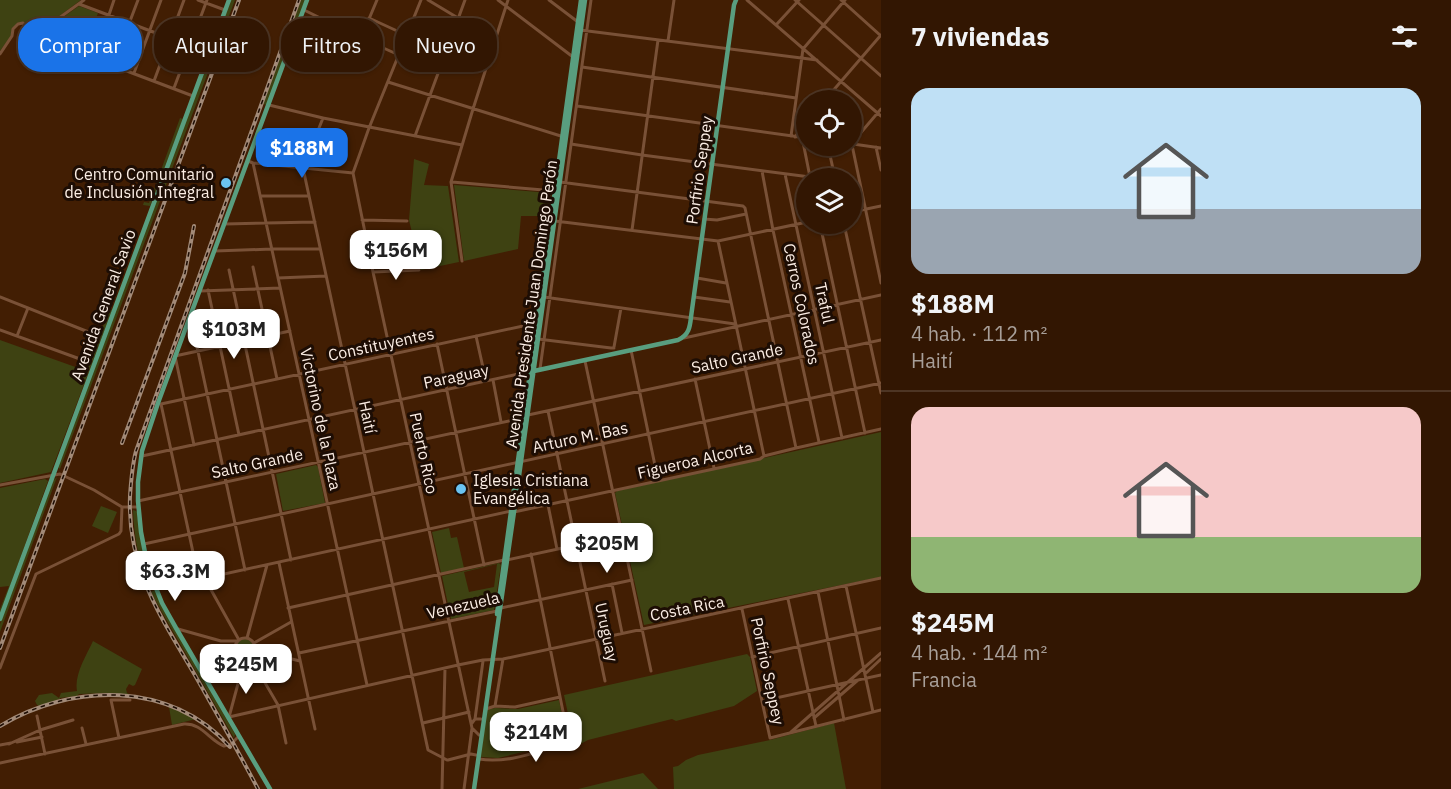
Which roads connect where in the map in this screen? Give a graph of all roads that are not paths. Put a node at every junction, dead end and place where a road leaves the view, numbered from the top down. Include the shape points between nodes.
1 (84, 0) edge
2 (114, 0) edge
3 (138, 0) edge
4 (161, 0) edge
5 (184, 0) edge
6 (198, 0) edge
7 (229, 0) edge
8 (307, 0) edge
9 (377, 0) edge
10 (421, 0) edge
11 (428, 0) edge
12 (465, 0) edge
13 (498, 0) edge
14 (508, 0) edge
15 (549, 0) edge
16 (583, 0) edge
17 (591, 0) edge
18 (674, 0) edge
19 (736, 0) edge
20 (747, 0) edge
21 (206, 1) edge
22 (798, 1) edge
23 (843, 1) edge
24 (79, 4) junction
25 (506, 6) junction
26 (225, 10) junction
27 (304, 10) junction
28 (109, 15) junction
29 (59, 18) edge
30 (108, 18) edge
31 (116, 18) edge
32 (131, 18) edge
33 (177, 18) edge
34 (200, 18) edge
35 (222, 18) edge
36 (320, 18) edge
37 (369, 18) edge
38 (414, 18) edge
39 (458, 18) joint
40 (578, 22) junction
41 (18, 24) edge
42 (777, 25) junction
43 (824, 25) junction
44 (142, 28) edge
45 (580, 30) junction
46 (587, 30) junction
47 (150, 31) junction
48 (154, 32) edge
49 (881, 35) edge
50 (658, 40) junction
51 (668, 41) junction
52 (728, 48) junction
53 (803, 49) junction
54 (0, 54) edge
55 (575, 58) junction
56 (801, 58) junction
57 (861, 58) junction
58 (817, 60) junction
59 (395, 65) edge
60 (582, 68) junction
61 (131, 72) edge
62 (157, 72) edge
63 (180, 72) edge
64 (202, 72) edge
65 (439, 72) edge
66 (134, 73) junction
67 (881, 76) edge
68 (653, 77) junction
69 (154, 81) junction
70 (841, 81) junction
71 (388, 82) junction
72 (174, 88) junction
73 (723, 88) junction
74 (797, 90) edge
75 (833, 90) edge
76 (194, 96) junction
77 (430, 96) junction
78 (796, 98) joint
79 (269, 105) junction
80 (570, 105) junction
81 (577, 105) junction
82 (473, 109) junction
83 (881, 109) edge
84 (879, 114) edge
85 (648, 116) junction
86 (323, 118) junction
87 (717, 126) junction
88 (369, 128) junction
89 (796, 133) edge
90 (862, 133) edge
91 (415, 136) junction
92 (793, 136) junction
93 (796, 136) edge
94 (564, 139) junction
95 (572, 144) junction
96 (462, 145) junction
97 (862, 145) edge
98 (879, 147) edge
99 (642, 155) junction
100 (854, 156) edge
101 (251, 162) junction
102 (712, 164) junction
103 (303, 168) junction
104 (881, 170) edge
105 (762, 171) junction
106 (353, 173) junction
107 (785, 174) junction
108 (796, 176) edge
109 (451, 182) junction
110 (560, 182) junction
111 (566, 183) junction
112 (555, 190) junction
113 (637, 192) junction
114 (261, 196) junction
115 (309, 196) junction
116 (706, 202) junction
117 (881, 206) edge
118 (865, 209) junction
119 (862, 210) edge
120 (746, 214) junction
121 (704, 219) junction
122 (362, 220) junction
123 (407, 221) dead end
124 (558, 221) junction
125 (315, 222) junction
126 (266, 223) junction
127 (225, 224) junction
128 (796, 225) joint
129 (773, 230) junction
130 (632, 231) junction
131 (798, 234) edge
132 (822, 234) edge
133 (846, 234) edge
134 (751, 235) junction
135 (702, 240) junction
136 (718, 241) junction
137 (272, 249) junction
138 (320, 249) junction
139 (215, 251) junction
140 (462, 261) dead end
141 (253, 267) dead end
142 (229, 270) dead end
143 (419, 270) dead end
144 (373, 272) junction
145 (326, 276) junction
146 (278, 278) junction
147 (697, 278) junction
148 (726, 283) junction
149 (881, 283) edge
150 (280, 288) junction
151 (257, 289) junction
152 (208, 290) junction
153 (233, 290) junction
154 (200, 291) junction
155 (881, 295) edge
156 (0, 297) edge
157 (544, 297) junction
158 (694, 297) junction
159 (550, 298) junction
160 (860, 300) junction
161 (730, 302) junction
162 (837, 305) junction
163 (28, 308) junction
164 (621, 308) junction
165 (814, 310) junction
166 (792, 315) junction
167 (190, 317) junction
168 (691, 317) junction
169 (769, 320) junction
170 (537, 322) junction
171 (735, 325) junction
172 (0, 330) edge
173 (290, 331) junction
174 (17, 336) junction
175 (267, 336) junction
176 (476, 336) junction
177 (538, 339) junction
178 (544, 339) junction
179 (680, 339) junction
180 (881, 340) edge
181 (244, 341) junction
182 (870, 342) junction
183 (437, 344) junction
184 (220, 346) junction
185 (600, 347) junction
186 (847, 347) junction
187 (631, 349) junction
188 (615, 350) junction
189 (198, 351) junction
190 (823, 352) junction
191 (391, 354) junction
192 (602, 355) junction
193 (175, 356) junction
194 (801, 357) junction
195 (584, 359) junction
196 (778, 362) junction
197 (345, 364) junction
198 (744, 368) junction
199 (540, 369) junction
200 (532, 371) junction
201 (299, 374) junction
202 (277, 379) junction
203 (695, 379) junction
204 (493, 380) junction
205 (486, 381) junction
206 (253, 384) junction
207 (880, 384) edge
208 (230, 389) junction
209 (856, 389) junction
210 (447, 390) junction
211 (639, 391) junction
212 (833, 393) junction
213 (881, 393) edge
214 (207, 394) junction
215 (810, 398) junction
216 (184, 399) junction
217 (400, 400) junction
218 (594, 401) junction
219 (159, 403) junction
220 (786, 404) junction
221 (355, 410) junction
222 (548, 411) junction
223 (754, 411) junction
224 (525, 417) junction
225 (309, 420) junction
226 (501, 422) junction
227 (704, 422) junction
228 (881, 429) edge
229 (262, 430) junction
230 (456, 432) junction
231 (865, 433) junction
232 (239, 435) junction
233 (648, 435) junction
234 (842, 438) junction
235 (217, 440) junction
236 (410, 442) junction
237 (603, 443) junction
238 (819, 443) junction
239 (194, 445) junction
240 (796, 448) junction
241 (171, 450) junction
242 (364, 452) junction
243 (557, 454) junction
244 (141, 456) junction
245 (764, 456) junction
246 (319, 462) junction
247 (519, 463) junction
248 (714, 468) junction
249 (272, 472) junction
250 (52, 474) junction
251 (465, 475) junction
252 (658, 480) junction
253 (226, 482) junction
254 (419, 484) junction
255 (0, 486) edge
256 (613, 490) junction
257 (180, 492) junction
258 (373, 494) junction
259 (138, 501) junction
260 (567, 501) junction
261 (328, 504) junction
262 (548, 505) junction
263 (122, 507) junction
264 (138, 507) junction
265 (512, 512) junction
266 (282, 514) junction
267 (475, 520) junction
268 (235, 525) junction
269 (429, 530) junction
270 (190, 535) junction
271 (623, 535) junction
272 (383, 540) junction
273 (142, 544) junction
274 (576, 545) junction
275 (557, 549) junction
276 (337, 550) junction
277 (531, 554) junction
278 (291, 560) junction
279 (506, 560) junction
280 (279, 563) junction
281 (267, 565) junction
282 (484, 565) junction
283 (245, 570) junction
284 (439, 575) junction
285 (881, 578) edge
286 (206, 579) junction
287 (200, 580) junction
288 (632, 580) junction
289 (612, 584) junction
290 (393, 585) junction
291 (846, 586) junction
292 (156, 589) junction
293 (586, 590) junction
294 (818, 592) junction
295 (347, 596) junction
296 (540, 599) junction
297 (788, 599) junction
298 (288, 608) junction
299 (499, 609) junction
300 (742, 609) junction
301 (0, 619) edge
302 (449, 621) junction
303 (291, 622) junction
304 (176, 628) junction
305 (881, 628) edge
306 (642, 629) junction
307 (403, 630) junction
308 (622, 633) junction
309 (856, 634) junction
310 (247, 638) junction
311 (596, 638) junction
312 (827, 640) junction
313 (238, 641) junction
314 (357, 641) junction
315 (254, 643) junction
316 (798, 646) junction
317 (550, 648) junction
318 (255, 650) junction
319 (298, 653) junction
320 (881, 653) edge
321 (240, 657) junction
322 (250, 657) junction
323 (752, 657) junction
324 (245, 658) junction
325 (494, 659) junction
326 (503, 659) junction
327 (881, 659) edge
328 (483, 660) junction
329 (300, 661) junction
330 (459, 665) junction
331 (0, 668) edge
332 (445, 668) junction
333 (864, 668) junction
334 (651, 671) dead end
335 (413, 675) junction
336 (881, 675) edge
337 (865, 676) junction
338 (205, 679) junction
339 (858, 679) junction
340 (605, 681) dead end
341 (850, 681) junction
342 (837, 684) junction
343 (367, 685) junction
344 (807, 690) junction
345 (838, 691) junction
346 (839, 696) junction
347 (560, 697) junction
348 (308, 698) junction
349 (130, 700) dead end
350 (762, 701) junction
351 (278, 705) junction
352 (495, 706) junction
353 (486, 709) junction
354 (881, 710) edge
355 (469, 712) junction
356 (873, 712) junction
357 (812, 713) junction
358 (38, 716) dead end
359 (228, 717) junction
360 (444, 718) junction
361 (814, 718) junction
362 (478, 719) junction
363 (73, 720) dead end
364 (844, 720) junction
365 (423, 723) junction
366 (472, 726) junction
367 (816, 727) junction
368 (82, 728) dead end
369 (315, 729) dead end
370 (40, 730) junction
371 (790, 733) junction
372 (479, 735) junction
373 (42, 737) junction
374 (238, 737) junction
375 (119, 738) junction
376 (286, 743) dead end
377 (9, 744) junction
378 (0, 745) edge
379 (86, 745) junction
380 (45, 754) junction
381 (469, 754) junction
382 (443, 757) junction
383 (477, 757) junction
384 (0, 763) edge
385 (270, 789) edge
386 (442, 789) edge
387 (464, 789) edge
388 (473, 789) edge

1 - 24 street
2 - 28 street
3 - 32 street
4 - 47 street
5 - 33 street
6 - 21 street
7 - 26 main road, Avenida General Savio
8 - 27 main road
9 - 37 street
10 - 38 street
11 - 39 street
12 - 39 street
13 - 25 street
14 - 25 street
15 - 40 street
16 - 40 main road, Avenida Presidente Juan Domingo Perón
16 - 45 main road, Avenida Presidente Juan Domingo Perón
17 - 46 street, Avenida Presidente Juan Domingo Perón
18 - 51 street
19 - 52 main road, Porfirio Seppey
20 - 42 street
21 - 26 street
21 - 34 street
22 - 42 street
22 - 43 street
23 - 43 street
23 - 49 street
24 - 28 street
24 - 29 street
25 - 55 street
25 - 82 street
26 - 35 main road, Avenida General Savio
27 - 36 street
27 - 79 main road
28 - 30 street
28 - 31 street
40 - 55 main road, Avenida Presidente Juan Domingo Perón
41 - 54 street
42 - 53 street
43 - 53 street
43 - 57 street
44 - 47 street
45 - 46 street
45 - 55 main road, Avenida Presidente Juan Domingo Perón
46 - 50 street
46 - 60 street, Avenida Presidente Juan Domingo Perón
47 - 48 street
47 - 66 street
49 - 57 street
50 - 51 street
50 - 68 street
51 - 52 street
52 - 56 street
52 - 73 main road, Porfirio Seppey
53 - 56 street
53 - 58 street
55 - 80 main road, Avenida Presidente Juan Domingo Perón
55 - 94 main road, Avenida Presidente Juan Domingo Perón
56 - 58 street
56 - 74 street
57 - 67 street
57 - 70 street
58 - 70 street
59 - 71 street
60 - 68 street
60 - 81 street, Avenida Presidente Juan Domingo Perón
61 - 66 street
62 - 69 street
63 - 72 street
64 - 76 main road, Avenida General Savio
65 - 77 street
66 - 69 street
68 - 73 street
68 - 85 street
69 - 72 street
70 - 75 street
70 - 84 street
71 - 77 street
71 - 88 street
72 - 76 street
73 - 78 street
73 - 87 main road, Porfirio Seppey
76 - 250 main road, Avenida General Savio
77 - 82 street
77 - 91 street
78 - 92 street
79 - 86 street
79 - 101 main road
80 - 81 street
80 - 94 main road, Avenida Presidente Juan Domingo Perón
81 - 85 street
81 - 95 street, Avenida Presidente Juan Domingo Perón
82 - 94 street
82 - 96 street
83 - 84 street
84 - 90 street
85 - 87 street
85 - 99 street
86 - 88 street
86 - 103 street
87 - 92 street
87 - 102 main road, Porfirio Seppey
88 - 91 street
88 - 106 street
89 - 92 street
91 - 96 street
92 - 93 street
94 - 95 street
94 - 110 main road, Avenida Presidente Juan Domingo Perón
94 - 112 main road, Avenida Presidente Juan Domingo Perón
95 - 99 street
95 - 111 street, Avenida Presidente Juan Domingo Perón
96 - 109 street
97 - 98 street
98 - 104 street
99 - 102 street
99 - 113 street
100 - 118 street
101 - 103 street
101 - 114 street, Victorino de la Plaza
101 - 127 main road
102 - 105 street
102 - 116 main road, Porfirio Seppey
103 - 106 street
103 - 115 street, Haití
105 - 107 street
105 - 129 street, Cerros Colorados
106 - 122 street, Puerto Rico
107 - 108 street
107 - 128 street, Traful
109 - 112 street
109 - 140 street
110 - 111 street
110 - 124 main road, Avenida Presidente Juan Domingo Perón
111 - 113 street
111 - 124 street, Avenida Presidente Juan Domingo Perón
112 - 170 main road, Avenida Presidente Juan Domingo Perón
113 - 116 street
113 - 130 street
114 - 115 street
114 - 126 street, Victorino de la Plaza
115 - 125 street, Haití
116 - 120 street via 743,206
116 - 121 main road, Porfirio Seppey
117 - 118 street
118 - 119 street
118 - 149 street
120 - 121 street
120 - 134 street
121 - 135 main road, Porfirio Seppey
122 - 123 street
122 - 144 street, Puerto Rico
124 - 130 street
124 - 157 main road, Avenida Presidente Juan Domingo Perón
124 - 159 street, Avenida Presidente Juan Domingo Perón
125 - 126 street
125 - 138 street, Haití
126 - 127 street
126 - 137 street, Victorino de la Plaza
127 - 139 main road
128 - 129 street
129 - 134 street
129 - 166 street, Cerros Colorados
130 - 135 street
131 - 165 street, Traful
132 - 162 street
133 - 160 street
134 - 136 street
134 - 169 street
135 - 136 street
135 - 147 main road, Porfirio Seppey
136 - 148 street
137 - 138 street
137 - 139 street
137 - 146 street, Victorino de la Plaza
138 - 145 street, Haití
139 - 154 main road
141 - 151 street
142 - 153 street
143 - 144 street
144 - 191 street, Puerto Rico
145 - 146 street
145 - 197 street, Haití
146 - 150 street, Victorino de la Plaza
147 - 148 street
147 - 158 main road, Porfirio Seppey
148 - 161 street
150 - 151 street
150 - 173 street, Victorino de la Plaza
151 - 153 street
151 - 175 street
152 - 153 street
152 - 154 street
152 - 184 street
153 - 181 street
154 - 167 main road
155 - 160 street, Paraguay
156 - 163 street
157 - 159 street
157 - 177 main road, Avenida Presidente Juan Domingo Perón
158 - 161 street
158 - 168 main road, Porfirio Seppey
159 - 164 street
159 - 178 street, Avenida Presidente Juan Domingo Perón
160 - 162 street, Paraguay
160 - 182 street
161 - 171 street
162 - 165 street, Paraguay
162 - 186 street
163 - 174 street
163 - 174 street via 91,333 80,360
164 - 168 street
164 - 188 street
165 - 166 street, Paraguay
165 - 190 street, Traful
166 - 169 street, Paraguay
166 - 194 street, Cerros Colorados
167 - 189 street
167 - 193 main road
168 - 171 street
168 - 179 main road, Porfirio Seppey via 688,333
169 - 171 street, Paraguay
169 - 196 street
170 - 176 street, Constituyentes
170 - 200 main road, Avenida Presidente Juan Domingo Perón
171 - 179 street, Paraguay
171 - 198 street
172 - 174 street
173 - 175 street
173 - 201 street, Victorino de la Plaza
175 - 181 street
175 - 202 street
176 - 183 street, Constituyentes
176 - 205 street
177 - 178 street
177 - 200 main road, Avenida Presidente Juan Domingo Perón
178 - 185 street
178 - 199 street, Avenida Presidente Juan Domingo Perón
179 - 187 main road, Paraguay
180 - 182 street, Salto Grande
181 - 184 street
181 - 206 street
182 - 186 street, Salto Grande
182 - 207 street
183 - 191 street, Constituyentes
183 - 210 street
184 - 189 street
184 - 208 street
185 - 188 street
185 - 192 street
186 - 190 street, Salto Grande
186 - 209 street
187 - 188 main road, Paraguay
187 - 211 street
188 - 192 main road, Paraguay
189 - 193 street
189 - 214 street
190 - 194 street, Salto Grande
190 - 212 street, Traful
191 - 197 street, Constituyentes
191 - 217 street, Puerto Rico
192 - 195 main road, Paraguay
193 - 216 street
193 - 219 main road
194 - 196 street, Salto Grande
194 - 215 street, Cerros Colorados
195 - 199 main road, Paraguay
195 - 218 street
196 - 198 street, Salto Grande
196 - 220 street
197 - 201 street, Constituyentes
197 - 221 street, Haití
198 - 203 street, Salto Grande
198 - 223 street
199 - 200 main road, Paraguay
200 - 204 street, Paraguay
200 - 224 main road, Avenida Presidente Juan Domingo Perón
201 - 202 street, Constituyentes
201 - 225 street, Victorino de la Plaza
202 - 206 street, Constituyentes
203 - 211 street, Salto Grande
203 - 227 street
204 - 205 street, Paraguay
204 - 226 street
205 - 210 street, Paraguay
206 - 208 street, Constituyentes
206 - 229 street
207 - 209 street, Arturo M. Bas
207 - 213 street
208 - 214 street, Constituyentes
208 - 232 street
209 - 212 street, Arturo M. Bas
209 - 231 street
210 - 217 street, Paraguay
210 - 230 street
211 - 218 street, Salto Grande
211 - 233 street
212 - 215 street, Arturo M. Bas
212 - 234 street, Traful
214 - 216 street, Constituyentes
214 - 235 street
215 - 220 street, Arturo M. Bas
215 - 238 street, Cerros Colorados
216 - 219 street, Constituyentes
216 - 239 street
217 - 221 street, Paraguay
217 - 236 street, Puerto Rico
218 - 222 street, Salto Grande
218 - 237 street
219 - 241 street
219 - 244 main road
220 - 223 street, Arturo M. Bas
220 - 240 street
221 - 225 street, Paraguay
221 - 242 street, Haití
222 - 224 street, Salto Grande
222 - 243 street, Uruguay
223 - 227 street, Arturo M. Bas
223 - 245 street
224 - 226 street, Salto Grande
224 - 247 main road, Avenida Presidente Juan Domingo Perón
225 - 229 street, Paraguay
225 - 246 street, Victorino de la Plaza
226 - 230 street, Salto Grande
227 - 233 street, Arturo M. Bas
227 - 248 street
228 - 231 street, Figueroa Alcorta
229 - 232 street, Paraguay
229 - 249 street
230 - 236 street, Salto Grande
230 - 251 street
231 - 234 street, Figueroa Alcorta
232 - 235 street, Paraguay
233 - 237 street, Arturo M. Bas
233 - 252 street
234 - 238 street, Figueroa Alcorta
235 - 239 street, Paraguay
235 - 253 street
236 - 242 street, Salto Grande
236 - 254 street, Puerto Rico
237 - 243 street, Arturo M. Bas
237 - 256 street
238 - 240 street, Figueroa Alcorta
239 - 241 street, Paraguay
240 - 245 street, Figueroa Alcorta
241 - 244 street, Paraguay
241 - 257 street
242 - 246 street, Salto Grande
242 - 258 street, Haití
243 - 247 street, Arturo M. Bas
243 - 260 street, Uruguay
244 - 259 main road
245 - 248 street, Figueroa Alcorta
246 - 249 street, Salto Grande
246 - 261 street, Victorino de la Plaza
247 - 251 street, Arturo M. Bas
247 - 265 main road, Avenida Presidente Juan Domingo Perón
248 - 252 street, Figueroa Alcorta
249 - 253 street, Salto Grande
249 - 266 street
250 - 255 street
250 - 263 street via 64,475
250 - 301 main road, Avenida General Savio
251 - 254 street, Arturo M. Bas
251 - 267 street
252 - 256 street, Figueroa Alcorta
253 - 257 street, Salto Grande
253 - 268 street
254 - 258 street, Arturo M. Bas
254 - 269 street, Puerto Rico
256 - 260 street, Figueroa Alcorta
256 - 271 street
257 - 259 street, Salto Grande
257 - 270 street
258 - 261 street, Arturo M. Bas
258 - 272 street, Haití
259 - 264 main road
260 - 262 street, Figueroa Alcorta
260 - 274 street, Uruguay
261 - 266 street, Arturo M. Bas
261 - 276 street, Victorino de la Plaza
262 - 265 street, Figueroa Alcorta
262 - 275 street
263 - 264 street
263 - 331 street via 119,534 36,574
264 - 273 main road
265 - 267 street, Figueroa Alcorta
265 - 279 main road, Avenida Presidente Juan Domingo Perón
266 - 268 street, Arturo M. Bas
266 - 278 street
267 - 269 street, Figueroa Alcorta
267 - 282 street
268 - 270 street, Arturo M. Bas
268 - 283 street
269 - 272 street, Figueroa Alcorta
269 - 284 street, Puerto Rico
270 - 273 street, Arturo M. Bas
270 - 287 street
271 - 274 street
271 - 288 street
272 - 276 street, Figueroa Alcorta
272 - 290 street, Haití
273 - 292 main road
274 - 275 street
274 - 293 street, Uruguay
275 - 277 street
276 - 278 street, Figueroa Alcorta
276 - 295 street, Victorino de la Plaza
277 - 279 street
277 - 296 street
278 - 280 street, Figueroa Alcorta
279 - 282 street
279 - 299 main road, Avenida Presidente Juan Domingo Perón
280 - 281 street, Figueroa Alcorta
280 - 298 street
281 - 283 street, Figueroa Alcorta
281 - 310 street
282 - 284 street
283 - 286 street, Figueroa Alcorta
284 - 290 street
284 - 302 street, Puerto Rico
285 - 291 street, Costa Rica
286 - 287 street, Figueroa Alcorta
286 - 313 street
287 - 292 street, Figueroa Alcorta
288 - 289 street, Venezuela
288 - 306 street
289 - 293 street, Venezuela
289 - 308 street
290 - 295 street
290 - 307 street, Haití
291 - 294 street, Costa Rica
291 - 309 street
292 - 304 main road
293 - 296 street, Venezuela
293 - 311 street, Uruguay
294 - 297 street, Costa Rica
294 - 312 street
295 - 298 street
295 - 314 street, Victorino de la Plaza
296 - 299 street, Venezuela
296 - 317 street
297 - 300 street, Costa Rica
297 - 316 street
298 - 303 street
299 - 302 street, Venezuela
299 - 325 main road, Avenida Presidente Juan Domingo Perón
300 - 306 street, Costa Rica
300 - 323 street, Porfirio Seppey
302 - 307 street, Venezuela
302 - 330 street, Puerto Rico
303 - 315 street
303 - 319 street
304 - 313 street via 220,641
304 - 338 main road
305 - 309 street
306 - 308 street, Costa Rica
306 - 334 street
307 - 314 street, Venezuela
307 - 335 street, Haití
308 - 311 street, Costa Rica
309 - 312 street
309 - 333 street
310 - 313 street
310 - 315 street
311 - 317 street, Costa Rica
311 - 340 street, Uruguay
312 - 316 street
312 - 342 street
313 - 321 street via 235,650
314 - 319 street, Venezuela
314 - 343 street, Victorino de la Plaza
315 - 318 street
316 - 323 street
316 - 344 street
317 - 326 street, Costa Rica
317 - 347 street
318 - 322 street
318 - 329 street
319 - 329 street
320 - 333 street
321 - 324 street
321 - 338 street
322 - 324 street
322 - 351 street
323 - 350 street, Porfirio Seppey
324 - 359 street
325 - 326 street, Costa Rica
325 - 328 street, Costa Rica
325 - 353 main road, Avenida Presidente Juan Domingo Perón
325 - 362 main road, Avenida Presidente Juan Domingo Perón
326 - 352 street
327 - 337 street
328 - 330 street, Costa Rica
328 - 362 street
329 - 348 street
330 - 332 street, Costa Rica
330 - 355 street, Puerto Rico
332 - 335 street, Costa Rica
332 - 360 street
333 - 337 street
333 - 341 street
335 - 343 street, Costa Rica
335 - 365 street, Haití
336 - 337 street
337 - 339 street
337 - 356 street
338 - 359 main road
339 - 341 street
339 - 346 street
341 - 342 street
341 - 345 street
342 - 344 street
342 - 345 street
343 - 348 street, Costa Rica
344 - 350 street
344 - 357 street
345 - 346 street
345 - 357 street
346 - 361 street
346 - 364 street
347 - 352 street
347 - 383 street via 568,743 495,761
348 - 351 street, Costa Rica
348 - 369 street
349 - 375 street via 111,700
350 - 371 street, Porfirio Seppey via 770,738
351 - 359 street, Costa Rica
351 - 376 street
352 - 353 street
353 - 383 main road, Avenida Presidente Juan Domingo Perón
354 - 356 street
355 - 360 street
355 - 366 street, Puerto Rico
356 - 364 street
357 - 361 street
357 - 371 street
358 - 370 street
359 - 374 main road
360 - 365 street
360 - 382 street
361 - 367 street
362 - 366 street
362 - 372 main road, Avenida Presidente Juan Domingo Perón
363 - 370 street
364 - 367 street
365 - 382 street, Haití via 428,750
366 - 372 street, Puerto Rico
366 - 381 street
367 - 371 street
368 - 379 street
370 - 373 street
370 - 377 street
372 - 383 main road, Avenida Presidente Juan Domingo Perón
373 - 377 street
373 - 380 street
374 - 375 street via 224,746 198,726 189,724
374 - 385 main road
375 - 379 street
377 - 378 street
379 - 380 street
380 - 384 street
381 - 382 street via 448,760
381 - 383 street
381 - 387 street
382 - 386 street
383 - 388 main road, Avenida Presidente Juan Domingo Perón

